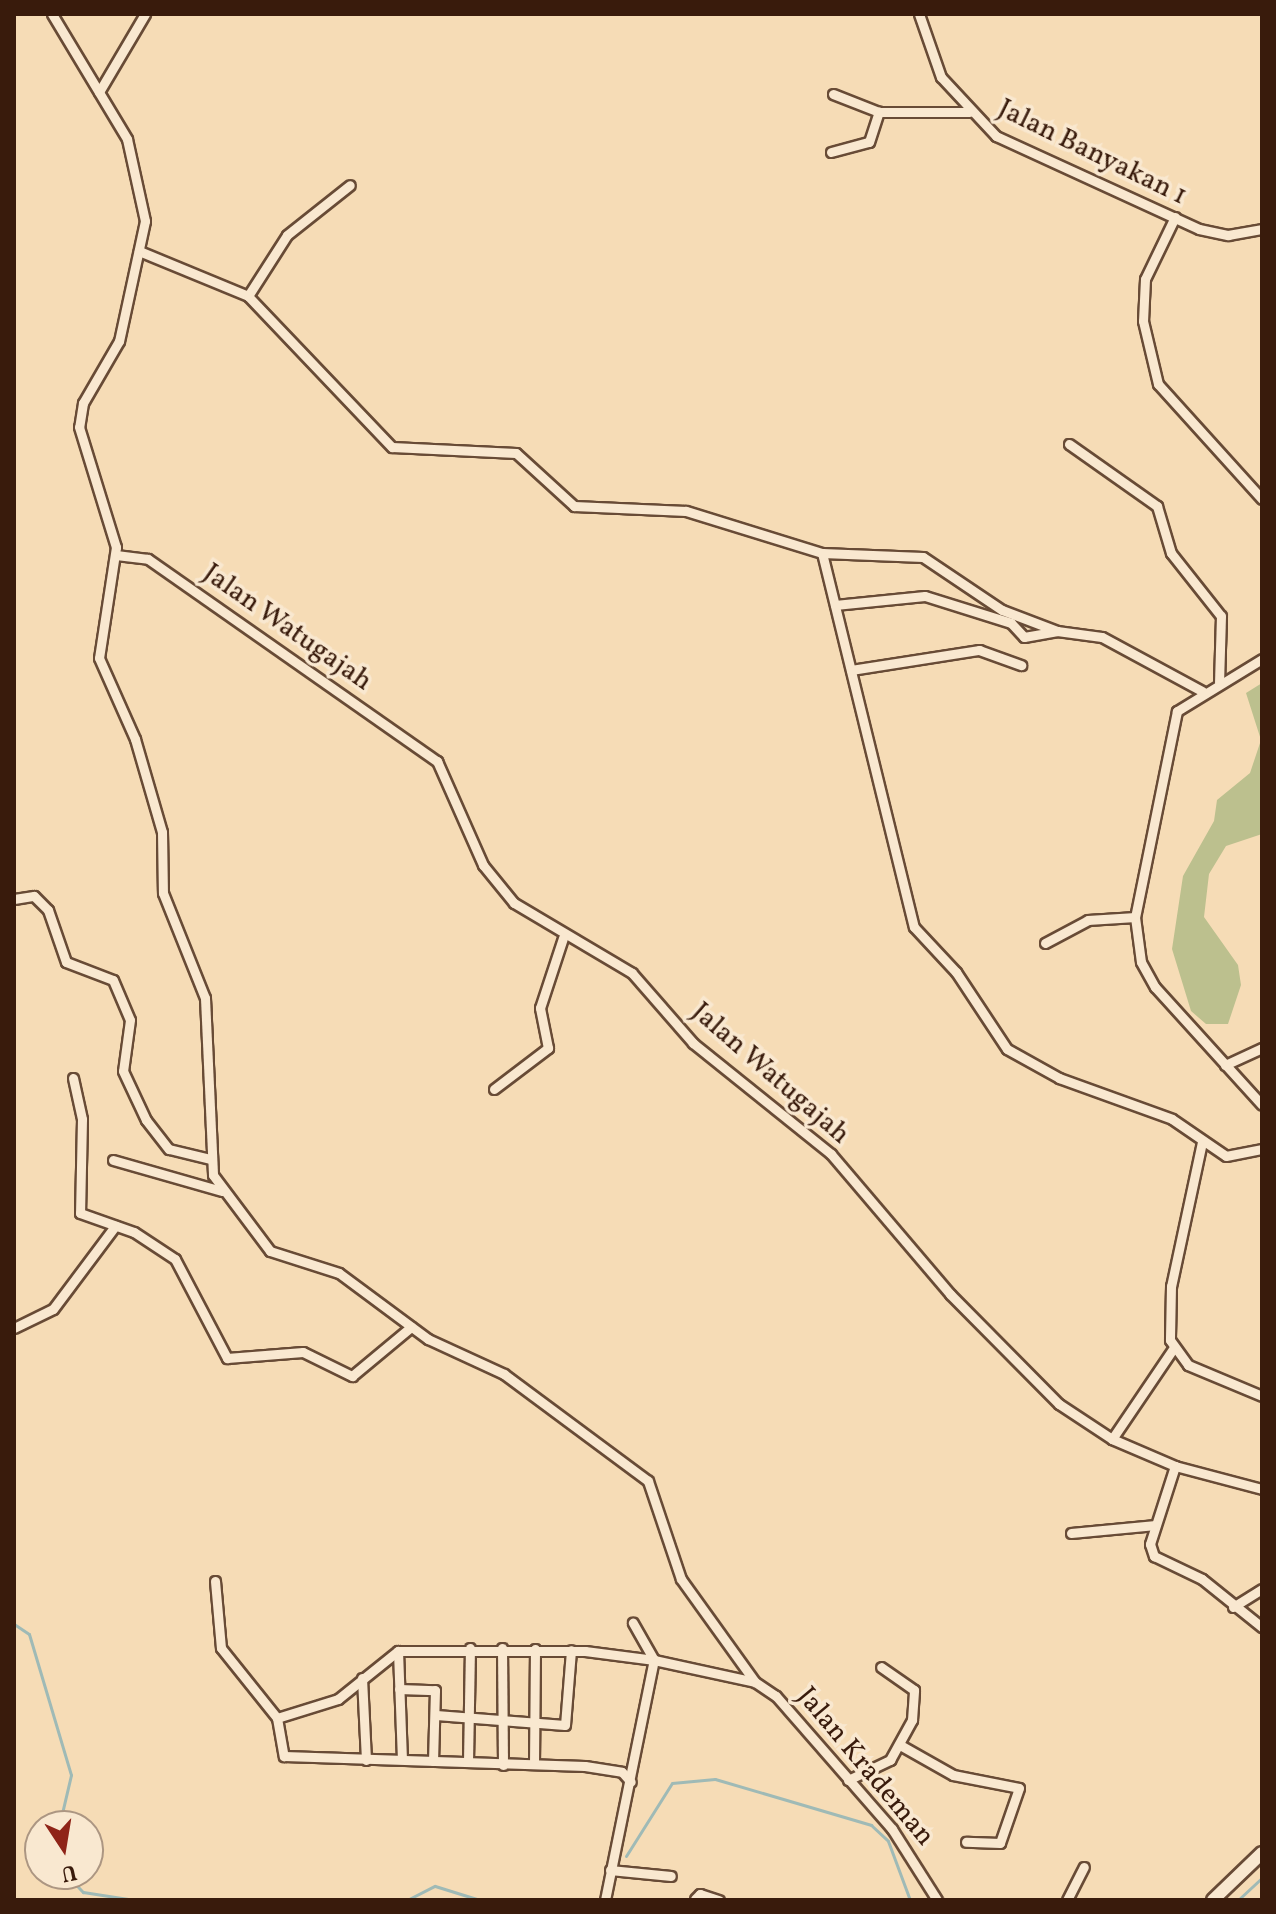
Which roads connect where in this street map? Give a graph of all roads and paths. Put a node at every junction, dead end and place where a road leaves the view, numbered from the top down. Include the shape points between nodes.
1 (52, 14) edge
2 (145, 14) edge
3 (919, 14) edge
4 (99, 92) junction
5 (833, 94) dead end
6 (879, 112) junction
7 (969, 112) junction
8 (831, 152) dead end
9 (350, 185) dead end
10 (1175, 217) junction
11 (1262, 229) edge
12 (139, 251) junction
13 (248, 296) junction
14 (1069, 444) dead end
15 (1262, 499) edge
16 (822, 553) junction
17 (116, 555) junction
18 (835, 605) junction
19 (1057, 631) junction
20 (1262, 659) edge
21 (1021, 665) dead end
22 (851, 670) junction
23 (1219, 682) junction
24 (1202, 691) junction
25 (14, 899) edge
26 (1135, 917) junction
27 (563, 938) junction
28 (1045, 943) dead end
29 (1262, 1048) edge
30 (1225, 1065) junction
31 (73, 1078) dead end
32 (494, 1089) dead end
33 (1262, 1105) edge
34 (1202, 1142) junction
35 (1262, 1149) edge
36 (210, 1159) junction
37 (113, 1160) dead end
38 (222, 1191) junction
39 (115, 1226) junction
40 (411, 1327) junction
41 (14, 1328) edge
42 (1173, 1349) junction
43 (1262, 1396) edge
44 (1112, 1439) junction
45 (1175, 1466) junction
46 (1262, 1489) edge
47 (1156, 1525) junction
48 (1071, 1533) dead end
49 (215, 1581) dead end
50 (1262, 1589) edge
51 (1233, 1607) junction
52 (633, 1623) dead end
53 (1262, 1627) edge
54 (470, 1648) junction
55 (502, 1648) junction
56 (535, 1649) junction
57 (571, 1650) junction
58 (398, 1651) junction
59 (654, 1660) junction
60 (881, 1667) dead end
61 (362, 1678) junction
62 (755, 1682) junction
63 (399, 1689) junction
64 (436, 1715) junction
65 (277, 1718) junction
66 (468, 1723) junction
67 (503, 1723) junction
68 (535, 1724) junction
69 (900, 1745) junction
70 (402, 1759) junction
71 (366, 1760) junction
72 (433, 1761) junction
73 (468, 1762) junction
74 (534, 1764) junction
75 (503, 1765) junction
76 (848, 1780) junction
77 (631, 1782) junction
78 (966, 1842) dead end
79 (1262, 1853) edge
80 (1084, 1867) dead end
81 (610, 1870) junction
82 (671, 1876) dead end
83 (695, 1899) edge
84 (605, 1900) edge
85 (719, 1900) edge
86 (937, 1900) edge
87 (1067, 1900) edge
88 (1213, 1900) edge

1 - 4 street
2 - 4 street
3 - 7 street, Jalan Banyakan 1 via 941,77
4 - 12 street via 130,151 145,221
5 - 6 street
6 - 7 street
6 - 8 street via 869,142
7 - 10 street, Jalan Banyakan 1 via 1011,144
9 - 13 street via 287,235
10 - 11 street, Jalan Banyakan 1 via 1213,233
10 - 15 street via 1143,291 1158,384
12 - 13 street
12 - 17 street via 119,341 80,415 85,461
13 - 16 street via 392,447 516,453 574,506 686,511
14 - 23 street via 1157,506 1171,553 1221,616
16 - 18 street
16 - 19 street via 923,557 979,599
17 - 27 street, Jalan Watugajah via 148,559 437,761 498,887
17 - 36 street via 102,599 99,658 135,739 162,832 163,893 205,998
18 - 19 street via 925,596 1011,623 1024,637
18 - 22 street
19 - 24 street via 1120,644
20 - 23 street
21 - 22 street via 979,650
22 - 34 street via 914,927 956,972 1007,1049 1059,1078 1172,1119
23 - 24 street
24 - 26 street via 1173,721
25 - 36 street via 34,896 48,910 66,962 113,980 130,1020 123,1071 146,1120 169,1149
26 - 28 street via 1088,920
26 - 30 street via 1141,962 1155,987
27 - 32 street via 540,1008 548,1048
27 - 44 street, Jalan Watugajah via 632,973 711,1059 831,1154 1010,1360
29 - 30 street
30 - 33 street
31 - 39 street via 82,1119 80,1213
34 - 35 street via 1226,1156
34 - 42 street via 1168,1303
36 - 38 street
37 - 38 street
38 - 40 street via 270,1251 339,1273
39 - 40 street via 175,1259 222,1352 234,1361 303,1352 352,1376
39 - 41 street via 53,1309
40 - 62 street via 504,1374 648,1481 681,1579
42 - 43 street via 1198,1371
42 - 44 street
44 - 45 street, Jalan Watugajah
45 - 46 street, Jalan Watugajah
45 - 47 street
47 - 48 street
47 - 51 street via 1154,1556 1202,1579
49 - 65 street via 224,1654
50 - 51 street
51 - 53 street
52 - 59 street
54 - 55 street, Jalan Krademan
54 - 58 street, Jalan Krademan
54 - 66 street
55 - 56 street, Jalan Krademan
55 - 67 street
56 - 57 street, Jalan Krademan
56 - 68 street
57 - 59 street, Jalan Krademan
57 - 68 street via 570,1720
58 - 61 street
58 - 63 street
59 - 62 street, Jalan Krademan
59 - 77 street
60 - 69 street via 914,1690
61 - 65 street via 338,1699
61 - 71 street
62 - 76 street, Jalan Krademan via 792,1710
63 - 64 street via 432,1688
63 - 70 street
64 - 66 street
64 - 72 street
65 - 71 street via 284,1756
66 - 67 street
66 - 73 street
67 - 68 street
67 - 75 street
68 - 74 street
69 - 76 street via 890,1760
69 - 78 street via 953,1775 1019,1788 1000,1843
70 - 71 street
70 - 72 street
72 - 73 street
73 - 75 street
74 - 75 street
74 - 77 street via 622,1772
76 - 86 street, Jalan Krademan via 919,1865
77 - 81 street
79 - 88 main road
80 - 87 street
81 - 82 street
81 - 84 street
83 - 85 street via 700,1894

